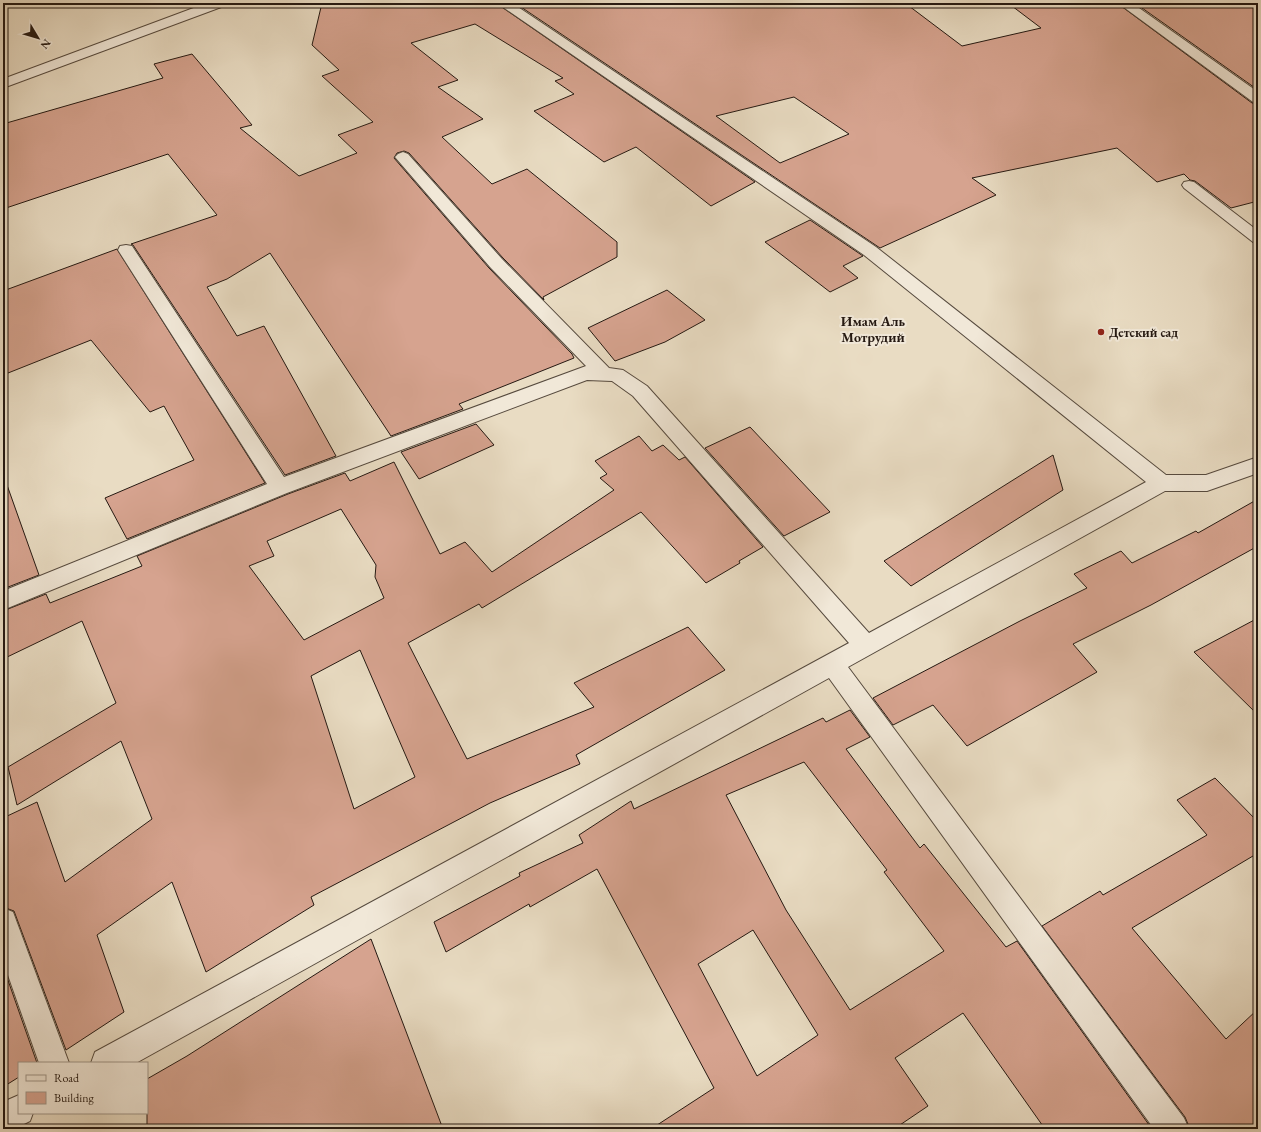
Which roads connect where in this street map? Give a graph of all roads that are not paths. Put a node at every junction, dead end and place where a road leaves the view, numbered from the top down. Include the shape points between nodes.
1 (219, 3) edge
2 (503, 3) edge
3 (1124, 3) edge
4 (3, 84) edge
5 (1258, 99) edge
6 (403, 157) dead end
7 (1189, 185) dead end
8 (1258, 239) edge
9 (126, 250) dead end
10 (604, 374) junction
11 (1258, 465) edge
12 (1162, 483) junction
13 (280, 487) junction
14 (3, 601) edge
15 (866, 646) junction
16 (833, 665) junction
17 (3, 922) edge
18 (54, 1062) edge
19 (108, 1062) edge
20 (18, 1110) edge
21 (3, 1118) edge
22 (1173, 1129) edge

1 - 4 street
2 - 12 street via 870,251
3 - 5 street
6 - 10 street via 496,263
7 - 8 lane
9 - 13 street
10 - 13 street via 586,373
10 - 15 street via 616,375 640,391
11 - 12 street via 1207,483
12 - 15 street
13 - 14 street
15 - 16 street
16 - 19 street
16 - 22 street
17 - 18 street
20 - 21 street

